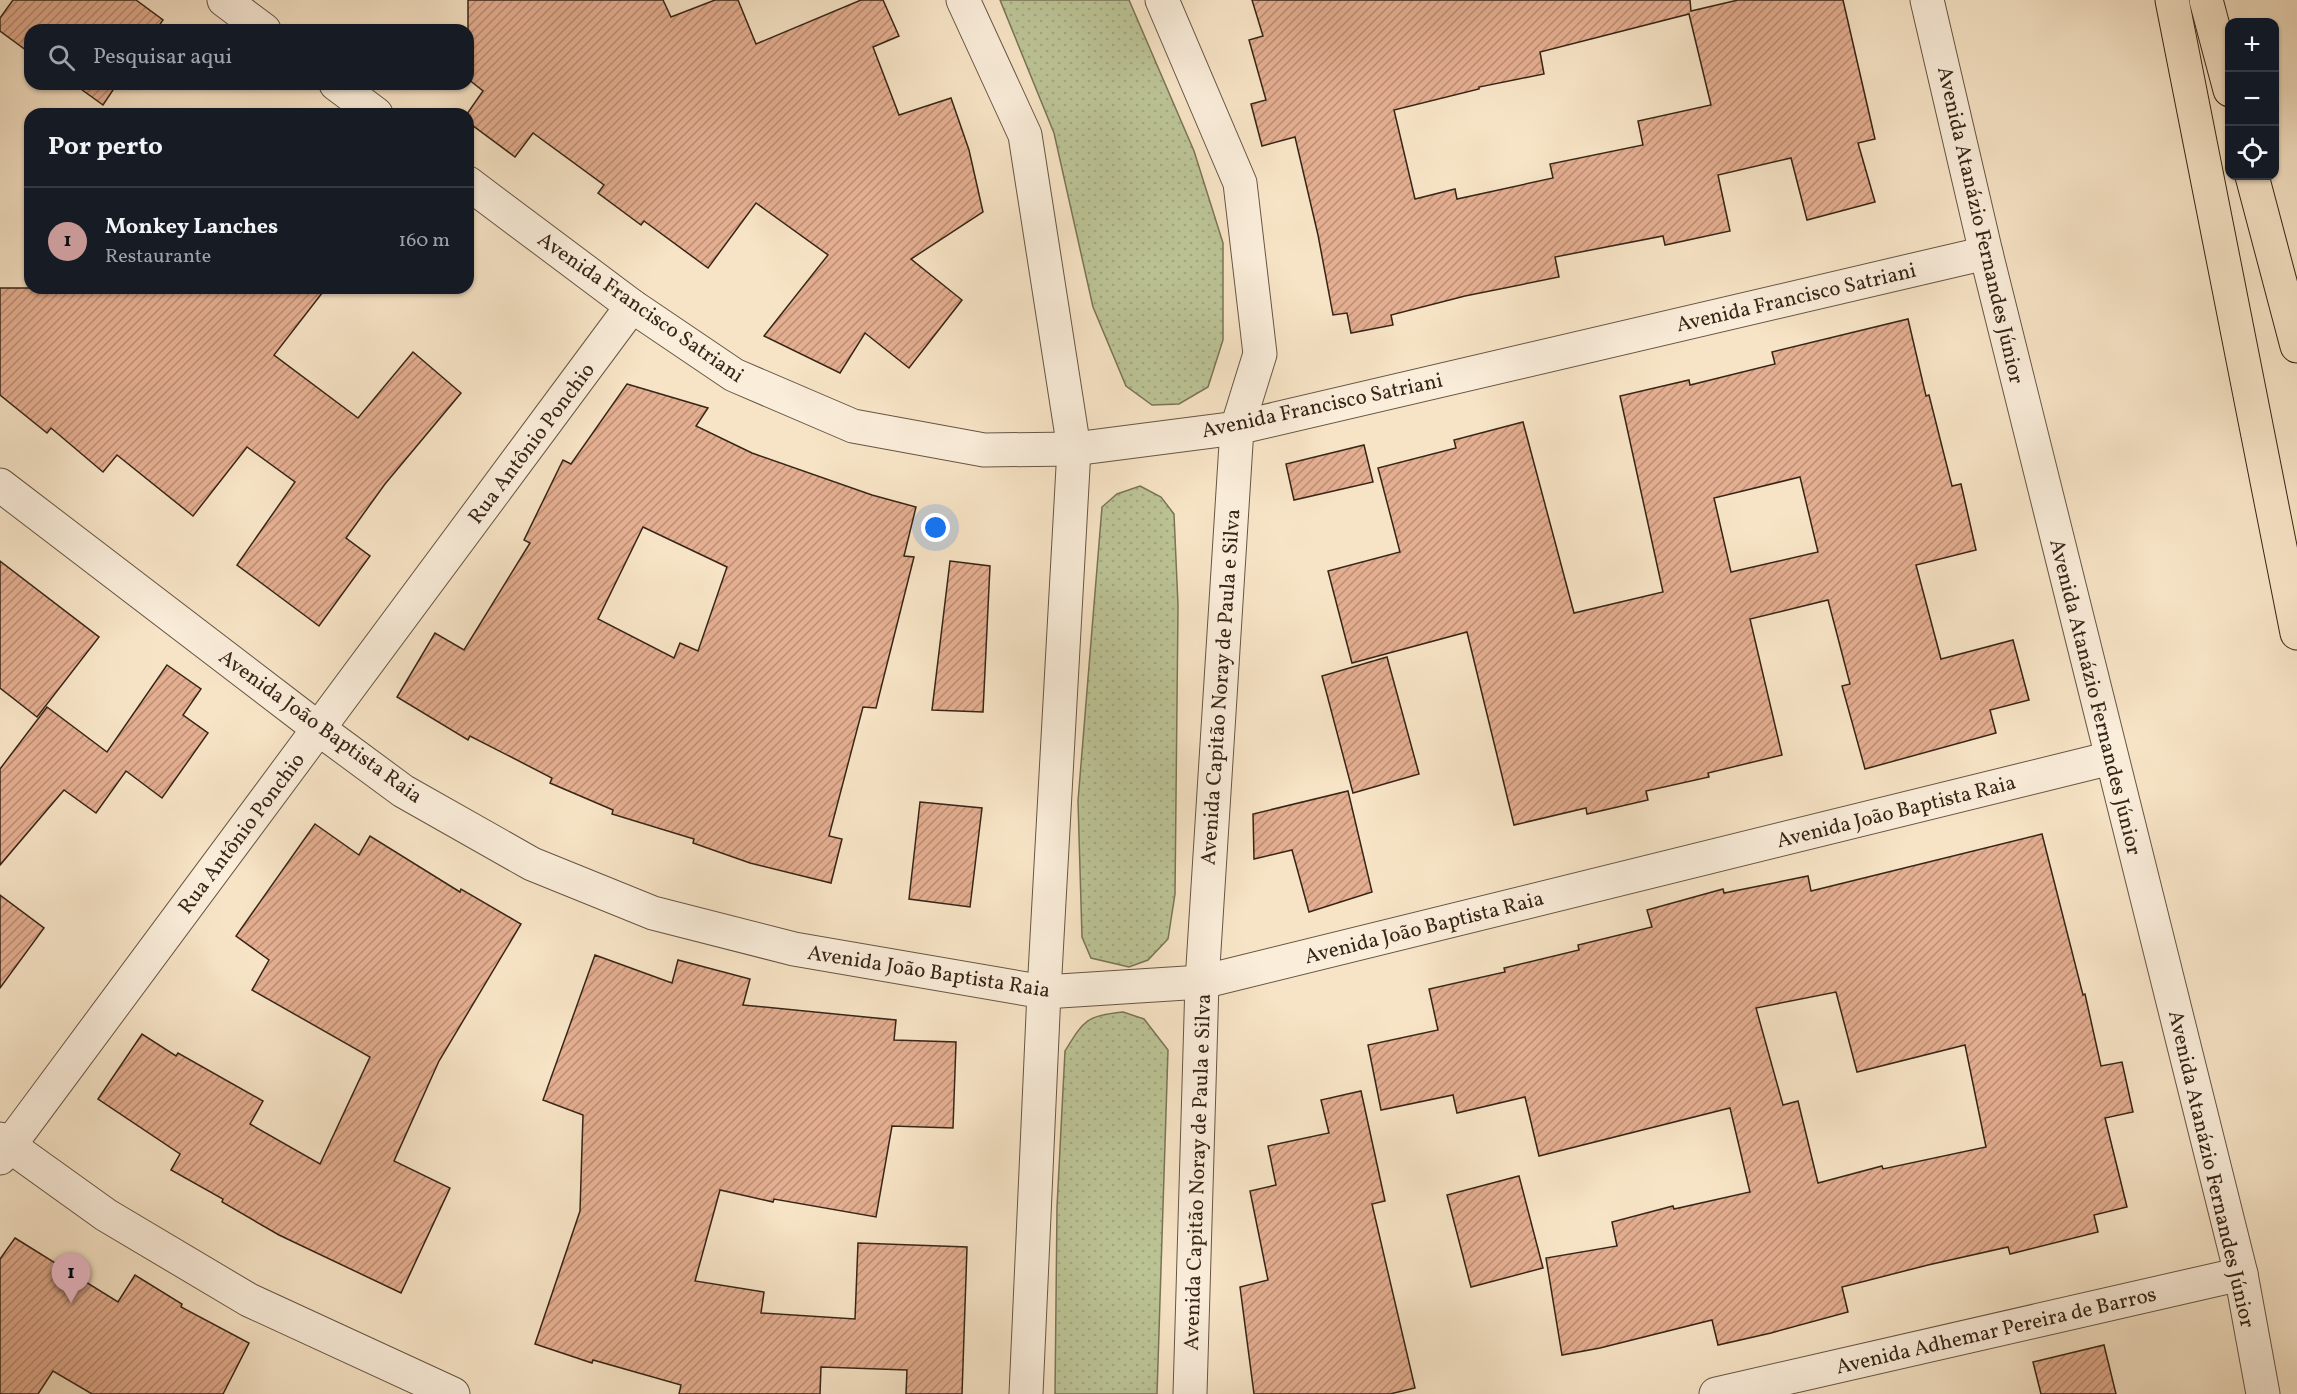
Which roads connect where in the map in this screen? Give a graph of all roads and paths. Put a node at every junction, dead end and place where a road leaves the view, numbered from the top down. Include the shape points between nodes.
1 (224, 0) edge
2 (963, 0) edge
3 (1162, 0) edge
4 (1927, 0) edge
5 (2172, 0) edge
6 (2206, 0) edge
7 (256, 24) edge
8 (2225, 74) edge
9 (344, 90) edge
10 (368, 108) edge
11 (2253, 180) edge
12 (474, 188) edge
13 (1986, 253) junction
14 (632, 306) junction
15 (2297, 346) edge
16 (1237, 428) junction
17 (1074, 449) junction
18 (0, 485) edge
19 (2297, 633) edge
20 (319, 729) junction
21 (2111, 758) junction
22 (1202, 982) junction
23 (1044, 992) junction
24 (3, 1147) edge
25 (2241, 1274) junction
26 (453, 1394) edge
27 (1026, 1394) edge
28 (1190, 1394) edge
29 (1716, 1394) edge
30 (2263, 1394) edge

1 - 7 street
2 - 17 street via 1025,135
3 - 16 street, Avenida Capitão Noray de Paula e Silva via 1240,183 1260,354
4 - 13 street, Avenida Atanázio Fernandes Júnior
5 - 19 highway
6 - 8 highway
9 - 10 street
11 - 15 highway
12 - 14 street, Avenida Francisco Satriani
13 - 16 street, Avenida Francisco Satriani
13 - 21 street, Avenida Atanázio Fernandes Júnior
14 - 17 street, Avenida Francisco Satriani via 734,375 853,426 984,450
14 - 20 street, Rua Antônio Ponchio
16 - 17 street, Avenida Francisco Satriani
16 - 22 street, Avenida Capitão Noray de Paula e Silva
17 - 23 street
18 - 20 street, Avenida João Baptista Raia
20 - 23 street, Avenida João Baptista Raia via 403,790 532,864 653,913 794,949
20 - 24 street, Rua Antônio Ponchio
21 - 22 street, Avenida João Baptista Raia
21 - 25 street, Avenida Atanázio Fernandes Júnior
22 - 23 street, Avenida João Baptista Raia
22 - 28 street, Avenida Capitão Noray de Paula e Silva
23 - 27 street
24 - 26 street via 106,1215 249,1300
25 - 29 street, Avenida Adhemar Pereira de Barros
25 - 30 street, Avenida Atanázio Fernandes Júnior

